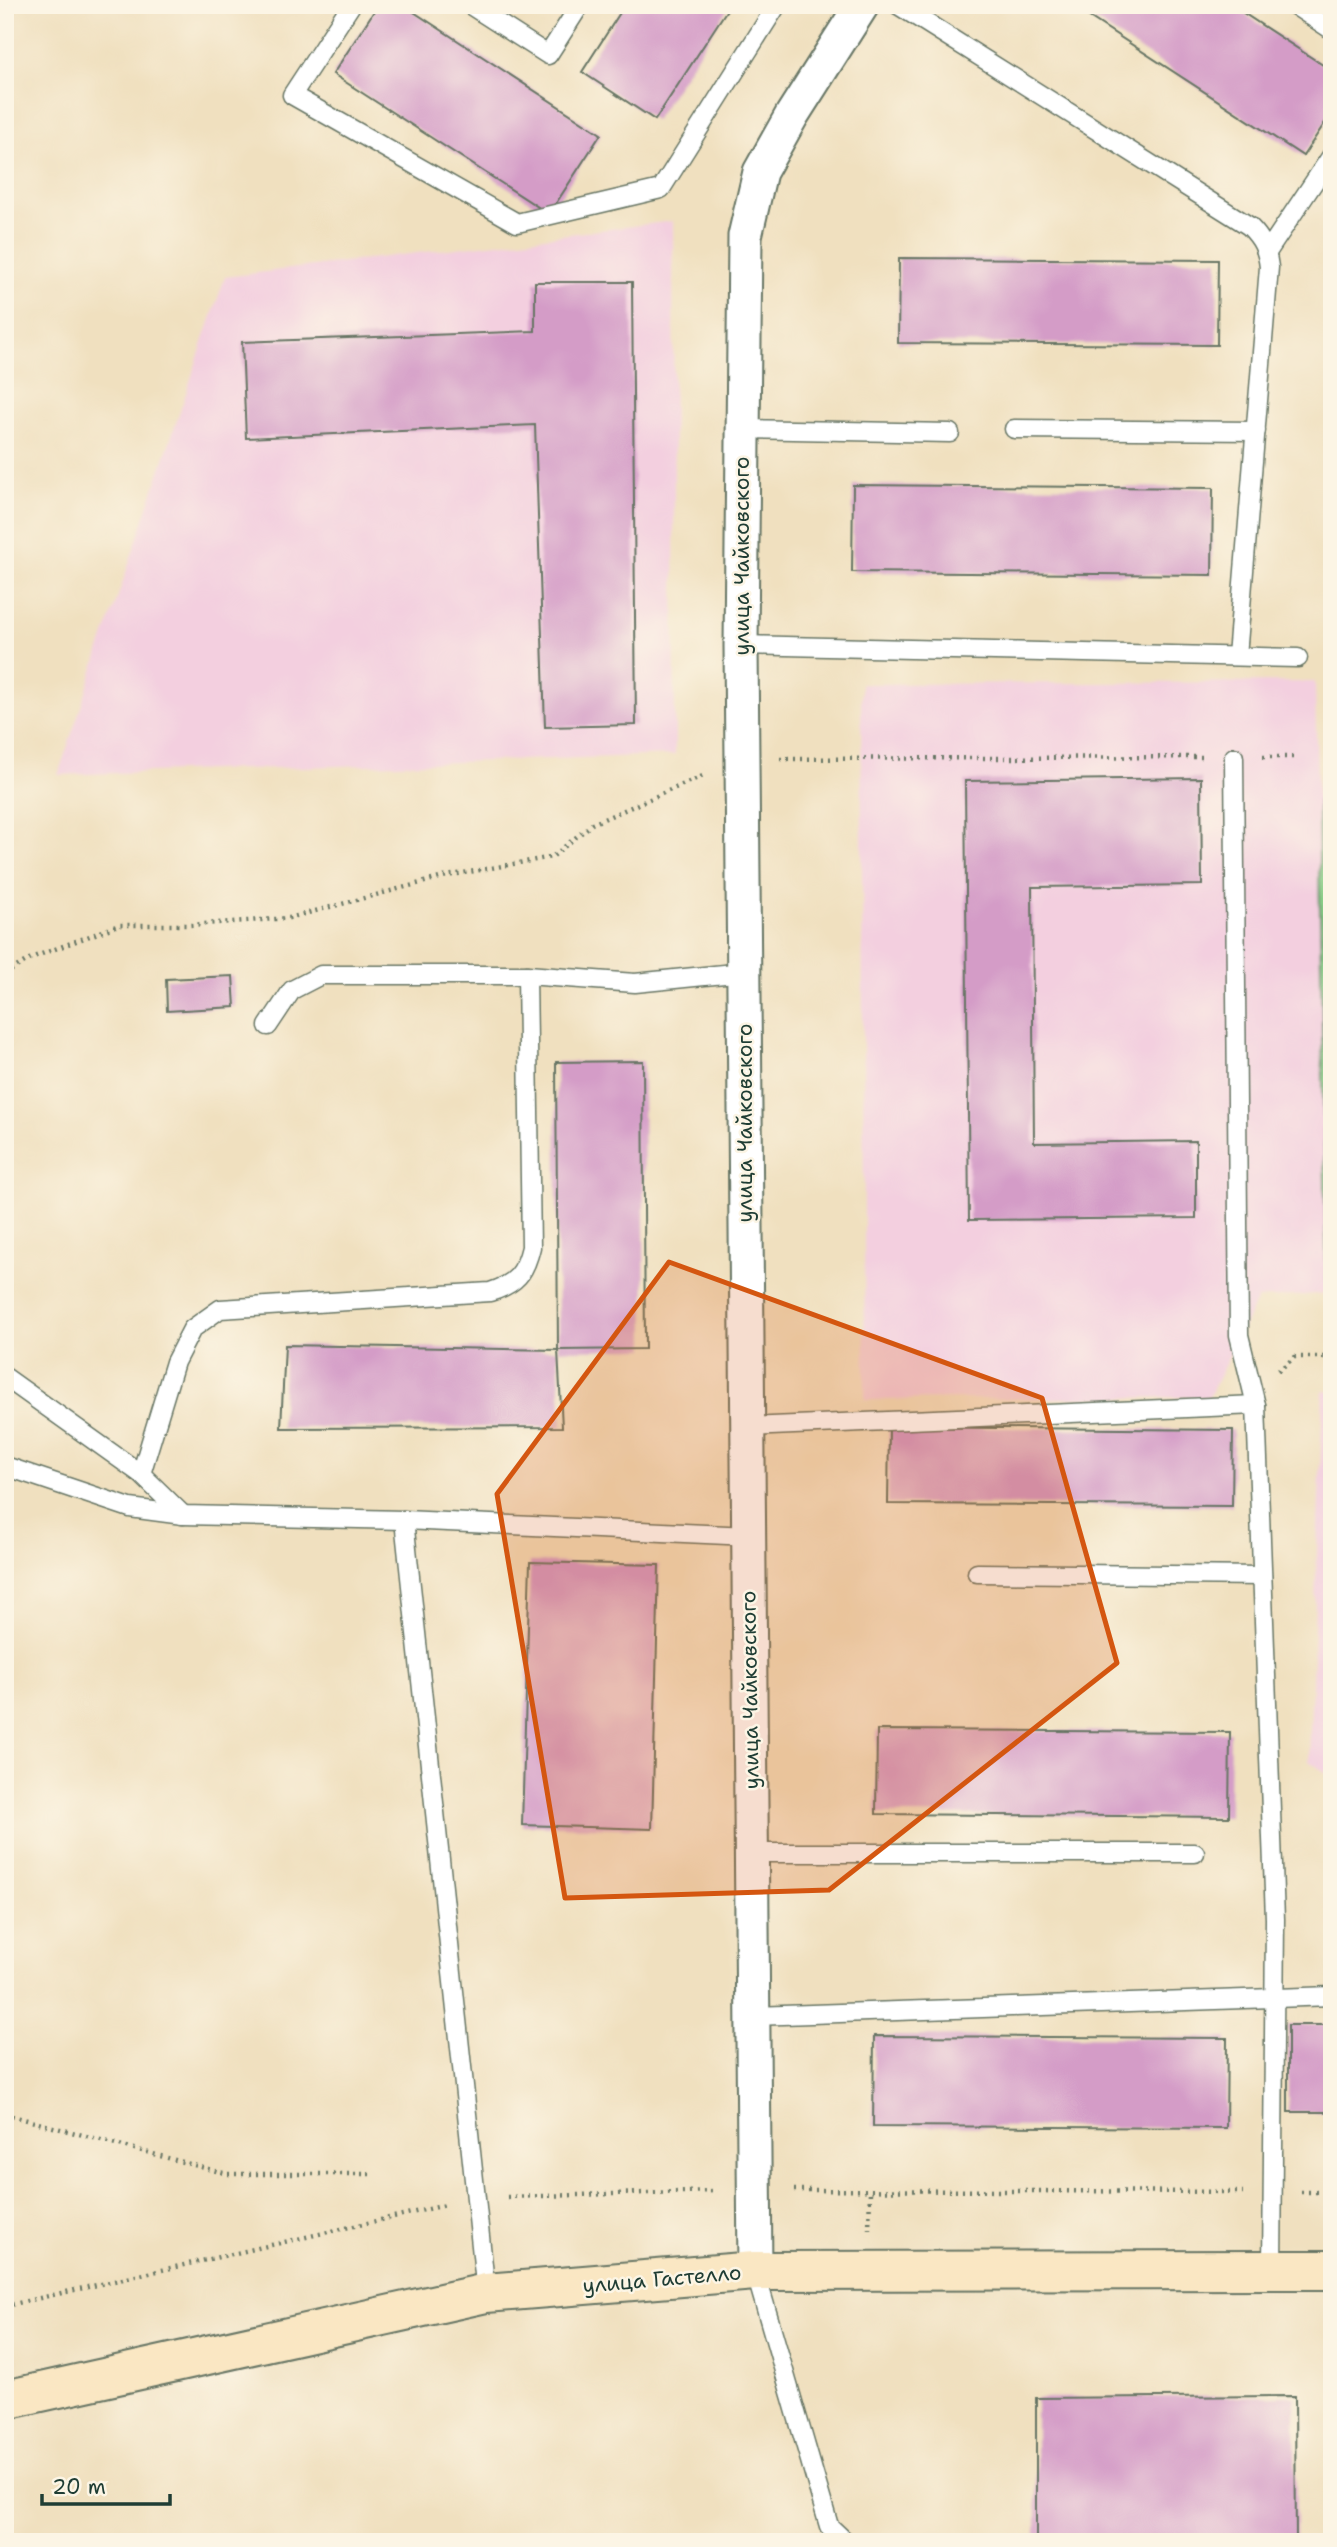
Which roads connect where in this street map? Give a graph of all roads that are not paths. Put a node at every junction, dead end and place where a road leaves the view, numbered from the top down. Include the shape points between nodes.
1 (351, 5) edge
2 (470, 5) edge
3 (580, 5) edge
4 (777, 5) edge
5 (862, 5) edge
6 (898, 5) edge
7 (1294, 5) edge
8 (1332, 30) edge
9 (1332, 155) edge
10 (1268, 251) junction
11 (743, 429) junction
12 (1014, 429) dead end
13 (1256, 430) junction
14 (950, 433) dead end
15 (741, 645) junction
16 (1237, 656) junction
17 (1298, 657) dead end
18 (1234, 757) road end
19 (744, 972) junction
20 (527, 975) junction
21 (268, 1026) dead end
22 (5, 1377) edge
23 (1256, 1405) junction
24 (747, 1427) junction
25 (5, 1466) edge
26 (141, 1474) junction
27 (183, 1515) junction
28 (404, 1520) junction
29 (749, 1536) junction
30 (976, 1573) dead end
31 (1262, 1576) junction
32 (751, 1853) junction
33 (1195, 1853) dead end
34 (1332, 1996) edge
35 (1274, 1997) junction
36 (753, 2016) junction
37 (1272, 2270) junction
38 (1332, 2270) edge
39 (755, 2271) junction
40 (486, 2293) junction
41 (5, 2400) edge
42 (846, 2542) edge

1 - 4 lane via 292,95 517,223 661,189
2 - 3 lane via 548,55
5 - 11 street, улица Чайковского via 761,172 745,236
6 - 10 lane via 1249,226
7 - 8 lane
9 - 10 lane
10 - 13 lane
11 - 14 lane
11 - 15 street, улица Чайковского
12 - 13 lane
13 - 16 lane
15 - 16 lane
15 - 19 street, улица Чайковского
16 - 17 lane
18 - 23 lane via 1239,1335
19 - 20 lane via 635,983
19 - 24 street, улица Чайковского
20 - 21 lane via 321,975 292,989
20 - 26 lane via 531,1247 526,1269 511,1285 489,1292 220,1309 192,1329 175,1362
22 - 26 lane
23 - 24 lane
23 - 31 lane
24 - 29 street, улица Чайковского
25 - 27 lane via 130,1508
26 - 27 lane
27 - 28 lane
28 - 29 lane
28 - 40 lane
29 - 32 street, улица Чайковского
30 - 31 lane
31 - 35 lane
32 - 33 lane
32 - 36 street, улица Чайковского
34 - 35 lane
35 - 36 lane
35 - 37 lane
36 - 39 street, улица Чайковского
37 - 38 street, улица Гастелло
37 - 39 street, улица Гастелло
39 - 40 street, улица Гастелло
39 - 42 lane via 829,2526
40 - 41 street, улица Гастелло

